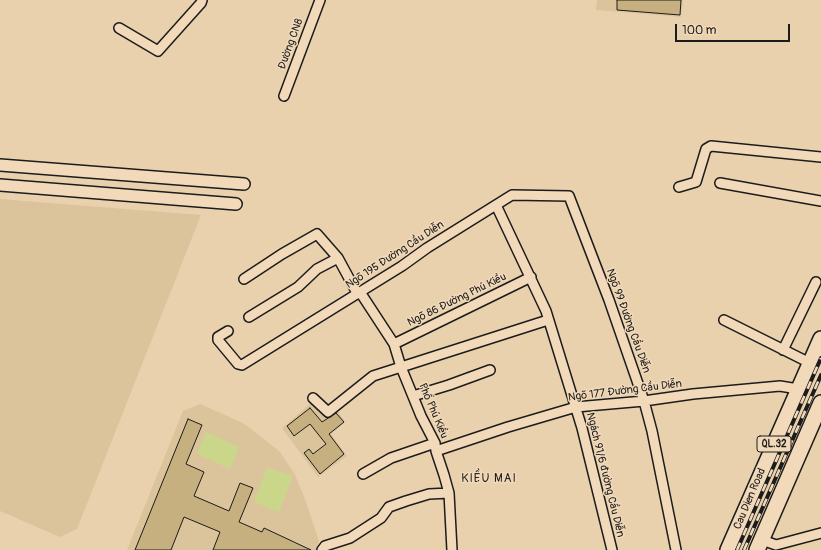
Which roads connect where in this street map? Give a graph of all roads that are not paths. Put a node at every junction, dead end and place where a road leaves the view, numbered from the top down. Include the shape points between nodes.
1 (202, 0) edge
2 (320, 0) edge
3 (119, 28) dead end
4 (284, 96) dead end
5 (821, 157) edge
6 (0, 165) edge
7 (720, 183) dead end
8 (244, 184) dead end
9 (0, 185) edge
10 (679, 187) dead end
11 (569, 196) joint
12 (821, 201) edge
13 (236, 204) dead end
14 (496, 205) junction
15 (338, 258) junction
16 (531, 277) junction
17 (244, 279) dead end
18 (816, 282) dead end
19 (358, 292) junction
20 (249, 317) dead end
21 (548, 320) junction
22 (724, 320) dead end
23 (228, 331) dead end
24 (821, 339) edge
25 (394, 344) junction
26 (783, 350) junction
27 (810, 363) junction
28 (401, 367) junction
29 (490, 370) dead end
30 (798, 389) junction
31 (413, 396) junction
32 (313, 398) dead end
33 (644, 401) junction
34 (821, 403) edge
35 (576, 407) junction
36 (435, 447) junction
37 (363, 474) dead end
38 (449, 494) junction
39 (821, 533) edge
40 (760, 545) edge
41 (322, 550) edge
42 (452, 550) edge
43 (612, 550) edge
44 (676, 550) edge
45 (728, 550) edge

1 - 3 street via 158,51
2 - 4 street, Đường CN8
5 - 10 street via 711,146 706,149 696,182
6 - 8 street
7 - 12 street
9 - 13 street
11 - 14 street, Ngõ 195 Đường Cầu Diễn via 512,194
11 - 33 street, Ngõ 99 Đường Cầu Diễn
14 - 16 street, Ngách 91/6 đường Cầu Diễn
14 - 19 street, Ngõ 195 Đường Cầu Diễn
15 - 17 street, Phố Phú Kiều via 317,234
15 - 19 street, Phố Phú Kiều
15 - 20 street via 317,269 298,287
16 - 21 street, Ngách 91/6 đường Cầu Diễn
16 - 25 street, Ngõ 86 Đường Phú Kiều
18 - 26 street
19 - 23 street, Ngõ 195 Đường Cầu Diễn via 242,364 238,364 218,340 218,337
19 - 25 street, Phố Phú Kiều
21 - 28 street
21 - 35 street, Ngách 91/6 đường Cầu Diễn
22 - 26 street
24 - 27 highway, Cau Dien Road / QL.32
25 - 28 street, Phố Phú Kiều
26 - 27 street
27 - 30 highway, Cau Dien Road / QL.32
28 - 31 street, Phố Phú Kiều
28 - 32 street via 373,376 328,412
29 - 31 street
30 - 33 street, Ngõ 177 Đường Cầu Diễn via 780,386
30 - 45 highway, Cau Dien Road / QL.32
31 - 36 street, Phố Phú Kiều
33 - 35 street, Ngõ 177 Đường Cầu Diễn
33 - 44 street, Ngõ 99 Đường Cầu Diễn
34 - 40 highway, QL.32
35 - 36 street, Ngõ 177 Đường Cầu Diễn
35 - 43 street, Ngách 91/6 đường Cầu Diễn
36 - 37 street, Ngõ 177 Đường Cầu Diễn via 391,458
36 - 38 street, Phố Phú Kiều
38 - 41 street via 429,494 389,507 381,518 350,538 326,546
38 - 42 street, Phố Phú Kiều
39 - 40 street via 776,546

